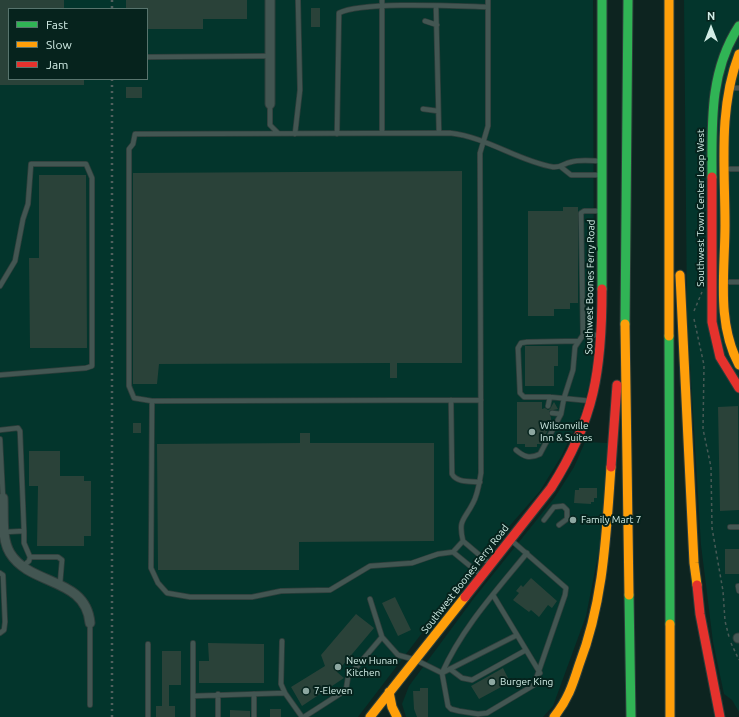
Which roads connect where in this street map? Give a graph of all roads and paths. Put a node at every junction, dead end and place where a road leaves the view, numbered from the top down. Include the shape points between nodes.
1 (270, 0) edge
2 (298, 0) edge
3 (382, 0) edge
4 (488, 0) edge
5 (602, 0) edge
6 (628, 0) edge
7 (669, 0) edge
8 (436, 6) junction
9 (382, 7) junction
10 (487, 7) junction
11 (425, 21) dead end
12 (437, 25) junction
13 (739, 26) edge
14 (739, 54) edge
15 (270, 56) junction
16 (148, 58) edge
17 (728, 88) junction
18 (739, 88) edge
19 (270, 104) joint
20 (423, 110) dead end
21 (438, 111) junction
22 (278, 133) junction
23 (382, 133) junction
24 (439, 133) junction
25 (295, 134) junction
26 (337, 134) junction
27 (484, 142) junction
28 (602, 161) junction
29 (561, 167) junction
30 (725, 169) junction
31 (739, 169) edge
32 (602, 175) junction
33 (602, 211) junction
34 (670, 234) junction
35 (679, 247) dead end
36 (679, 263) dead end
37 (712, 282) junction
38 (725, 282) junction
39 (739, 282) edge
40 (0, 286) edge
41 (703, 288) dead end
42 (583, 334) junction
43 (625, 334) junction
44 (602, 335) junction
45 (578, 341) junction
46 (739, 364) edge
47 (0, 375) edge
48 (739, 388) edge
49 (550, 397) junction
50 (564, 398) junction
51 (152, 400) junction
52 (451, 400) junction
53 (481, 400) junction
54 (593, 401) junction
55 (548, 406) dead end
56 (552, 413) dead end
57 (561, 414) junction
58 (0, 430) edge
59 (0, 439) edge
60 (516, 450) dead end
61 (480, 482) junction
62 (1, 499) edge
63 (544, 520) dead end
64 (559, 525) dead end
65 (730, 527) dead end
66 (739, 527) edge
67 (24, 531) junction
68 (5, 532) junction
69 (510, 539) junction
70 (463, 541) junction
71 (453, 552) junction
72 (527, 554) junction
73 (30, 557) junction
74 (490, 564) junction
75 (23, 566) junction
76 (0, 572) edge
77 (481, 575) junction
78 (60, 584) junction
79 (739, 586) edge
80 (739, 591) edge
81 (493, 595) junction
82 (370, 599) dead end
83 (90, 623) joint
84 (0, 633) edge
85 (517, 635) junction
86 (382, 637) junction
87 (282, 641) dead end
88 (193, 643) dead end
89 (148, 644) dead end
90 (526, 650) junction
91 (416, 660) junction
92 (739, 660) edge
93 (450, 669) junction
94 (442, 673) junction
95 (540, 673) junction
96 (389, 692) junction
97 (285, 693) junction
98 (218, 694) junction
99 (254, 694) junction
100 (193, 696) junction
101 (716, 696) junction
102 (566, 702) junction
103 (90, 705) dead end
104 (729, 713) dead end
105 (631, 715) edge
106 (670, 715) edge
107 (477, 716) edge
108 (148, 717) edge
109 (193, 717) edge
110 (218, 717) edge
111 (254, 717) edge
112 (303, 717) edge
113 (370, 717) edge
114 (397, 717) edge
115 (554, 717) edge
116 (565, 717) edge
117 (720, 717) edge

1 - 15 street
2 - 25 lane via 300,90
3 - 9 lane
4 - 10 lane
5 - 28 main road, Southwest Boones Ferry Road
6 - 43 main road
7 - 34 main road
8 - 9 lane
8 - 10 lane
8 - 12 lane
9 - 23 lane
9 - 26 lane via 352,8 339,13
10 - 27 lane via 488,126
11 - 12 lane
12 - 21 lane
13 - 37 main road, Southwest Town Center Loop West via 721,62 713,95
14 - 17 main road
15 - 16 lane
15 - 19 street
17 - 18 lane
17 - 30 main road via 725,105
19 - 22 lane via 270,125
20 - 21 lane
21 - 24 lane
22 - 25 lane
22 - 51 lane via 135,134 129,150 129,386 134,398
23 - 24 lane
23 - 26 lane
24 - 27 lane via 466,134
25 - 26 lane
27 - 29 lane via 541,164
27 - 53 lane via 480,153
28 - 29 lane via 570,162
28 - 32 main road, Southwest Boones Ferry Road
29 - 32 lane via 572,175
30 - 31 lane
30 - 38 main road
32 - 33 main road, Southwest Boones Ferry Road
33 - 42 lane via 581,213
33 - 44 main road, Southwest Boones Ferry Road
34 - 35 main road
34 - 106 main road
36 - 101 main road via 694,563 700,614
37 - 38 lane
37 - 48 main road, Southwest Town Center Loop West via 712,322 716,344 728,374
38 - 39 lane
38 - 46 main road via 726,331
40 - 47 lane via 16,260 28,204 31,164 86,164 92,178 92,366
41 - 92 path via 694,312 704,365 703,429 711,466 712,528 723,591 725,621 732,647
42 - 44 lane
42 - 45 lane
43 - 102 main road via 616,396 604,567 587,645
43 - 105 main road
44 - 54 main road, Southwest Boones Ferry Road via 599,374
45 - 49 lane via 527,342 521,343 518,348 520,393 524,397
45 - 50 lane via 573,370
49 - 50 lane
49 - 55 lane
50 - 54 lane
50 - 57 lane
51 - 52 lane
51 - 71 lane via 151,568 167,594 190,597 252,597 282,591 330,590 370,566 412,563
52 - 53 lane
52 - 61 lane via 452,474 460,481
53 - 61 lane
54 - 69 main road, Southwest Boones Ferry Road via 582,433 564,467 551,488
56 - 57 lane
57 - 60 lane via 540,454 533,458
58 - 67 lane via 18,428 20,431
59 - 62 lane
61 - 70 lane via 472,504 463,517 460,529
62 - 68 street
63 - 64 lane via 554,507 563,506 567,510 567,518
65 - 66 lane
67 - 68 lane
67 - 73 lane via 24,543
68 - 75 street via 10,553
69 - 72 lane
69 - 74 main road, Southwest Boones Ferry Road
70 - 71 lane
70 - 74 lane
71 - 77 lane
72 - 81 lane
72 - 95 lane via 566,588
73 - 75 lane
73 - 78 lane via 58,557 62,560
74 - 77 main road, Southwest Boones Ferry Road
75 - 78 street
76 - 84 lane via 3,575 5,622 4,630
77 - 91 main road, Southwest Boones Ferry Road
78 - 83 street via 76,594 86,606
79 - 80 lane
81 - 85 lane
81 - 94 lane via 450,654
82 - 86 lane
83 - 103 lane
85 - 90 lane
85 - 93 lane
86 - 91 lane via 398,655
86 - 112 lane via 348,677 346,690
87 - 97 lane via 282,684
88 - 100 lane
89 - 108 lane
90 - 93 lane via 472,680 462,678
90 - 95 lane
91 - 94 lane
91 - 96 main road, Southwest Boones Ferry Road
93 - 94 lane
94 - 107 lane via 448,706
95 - 107 lane via 534,685 487,713
96 - 113 main road, Southwest Boones Ferry Road
96 - 114 main road
97 - 99 lane
97 - 112 lane
98 - 99 lane
98 - 100 lane
98 - 110 lane
99 - 111 lane
100 - 109 lane
101 - 104 main road
101 - 117 main road
102 - 115 main road
102 - 116 main road

